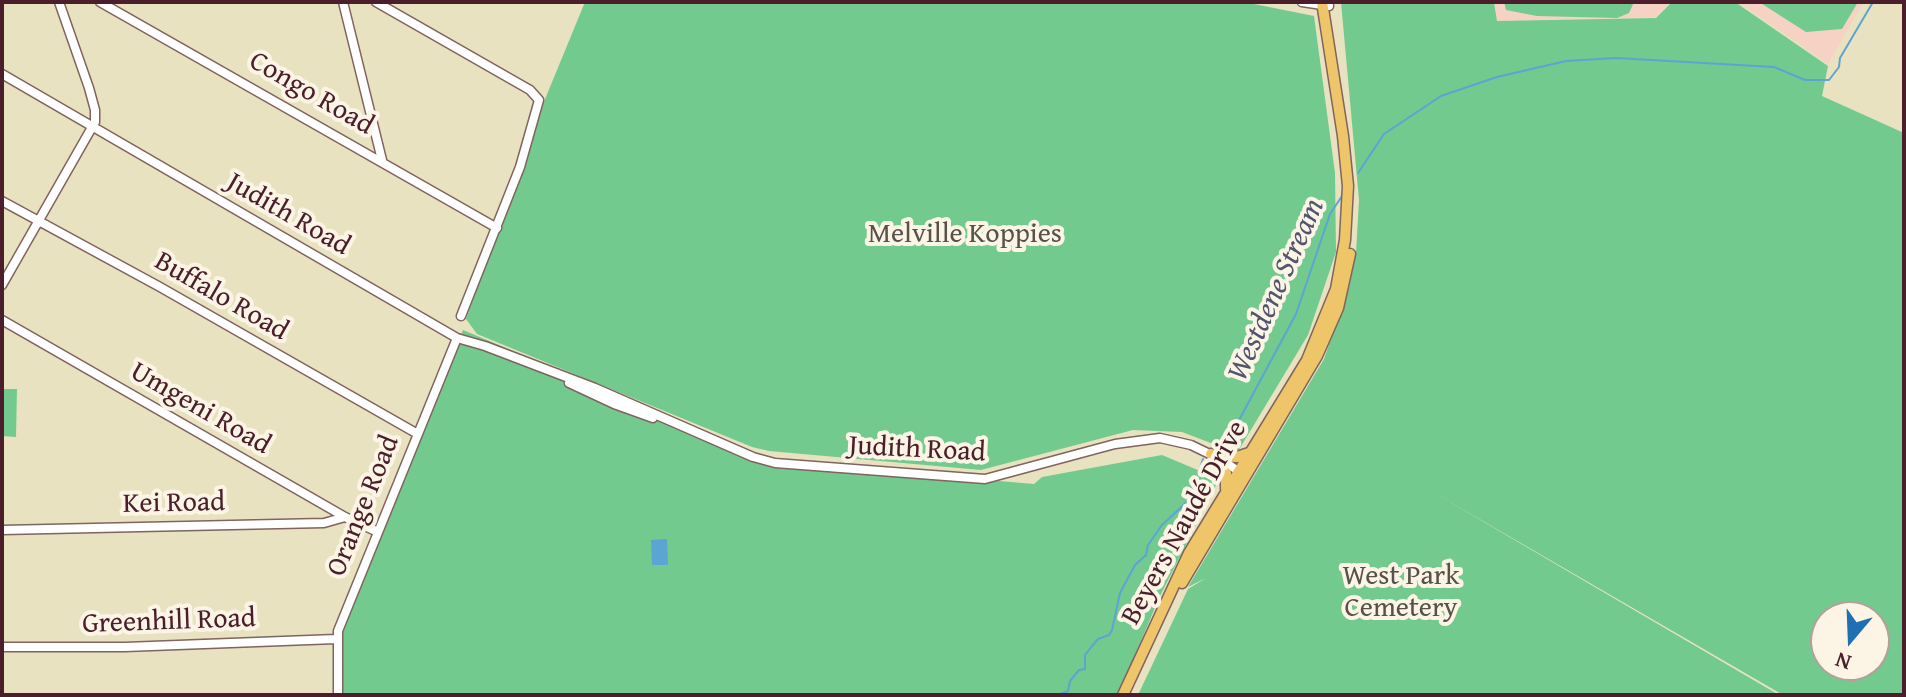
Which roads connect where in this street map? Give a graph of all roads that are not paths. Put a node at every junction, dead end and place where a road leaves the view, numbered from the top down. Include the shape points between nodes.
1 (59, 2) edge
2 (100, 2) edge
3 (343, 2) edge
4 (376, 2) edge
5 (1302, 2) edge
6 (1325, 4) edge
7 (2, 74) edge
8 (94, 126) junction
9 (382, 160) junction
10 (2, 201) edge
11 (39, 221) junction
12 (497, 228) junction
13 (2, 285) edge
14 (461, 316) dead end
15 (2, 320) edge
16 (457, 338) junction
17 (416, 433) junction
18 (1249, 453) junction
19 (1214, 455) junction
20 (1242, 473) junction
21 (1226, 491) junction
22 (345, 517) junction
23 (2, 530) edge
24 (378, 532) junction
25 (336, 639) junction
26 (2, 647) edge
27 (338, 695) edge
28 (1123, 695) edge
29 (1130, 695) edge

1 - 8 street via 89,88
2 - 9 street, Congo Road
3 - 9 street
4 - 12 street via 539,100
5 - 6 street
6 - 18 main road, Beyers Naudé Drive via 1346,156 1343,260 1314,346
6 - 20 main road, Beyers Naudé Drive via 1352,172 1348,274 1317,356
7 - 8 street, Judith Road
8 - 11 street
8 - 16 street, Judith Road
9 - 12 street, Congo Road
10 - 11 street, Buffalo Road
11 - 13 street
11 - 17 street, Buffalo Road
12 - 14 street
15 - 22 street, Umgeni Road
16 - 17 street, Orange Road
16 - 19 street, Judith Road via 560,377 619,407 771,462 980,479 1140,439 1179,441
17 - 24 street, Orange Road
18 - 19 main road
18 - 20 main road, Beyers Naudé Drive
19 - 20 street, Judith Road
19 - 21 main road via 1226,473
20 - 21 main road, Beyers Naudé Drive
20 - 29 main road, Beyers Naudé Drive via 1176,593
21 - 28 main road, Beyers Naudé Drive via 1179,573
22 - 23 street, Kei Road via 324,523
22 - 24 street, Umgeni Road
24 - 25 street, Orange Road
25 - 26 street, Greenhill Road
25 - 27 street, Orange Road

